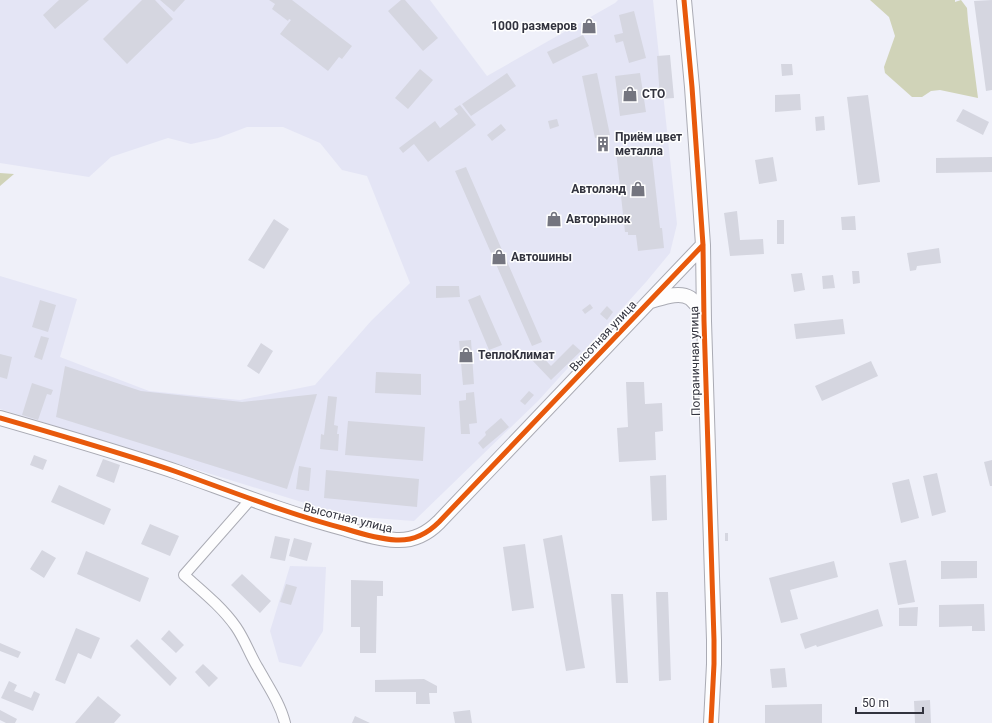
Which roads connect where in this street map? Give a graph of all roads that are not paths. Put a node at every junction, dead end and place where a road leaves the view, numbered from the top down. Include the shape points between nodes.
1 (684, 0) edge
2 (703, 245) junction
3 (651, 301) junction
4 (703, 312) junction
5 (0, 418) edge
6 (250, 500) junction
7 (285, 723) edge
8 (711, 723) edge

1 - 2 street, Пограничная улица
2 - 3 street, Высотная улица
2 - 4 street, Пограничная улица
3 - 4 street via 683,295 691,299
3 - 6 street, Высотная улица via 461,500 433,528 422,535 402,540 378,538
4 - 8 street, Пограничная улица via 714,640
5 - 6 street, Высотная улица via 122,454
6 - 7 street via 184,575 236,627 275,697

